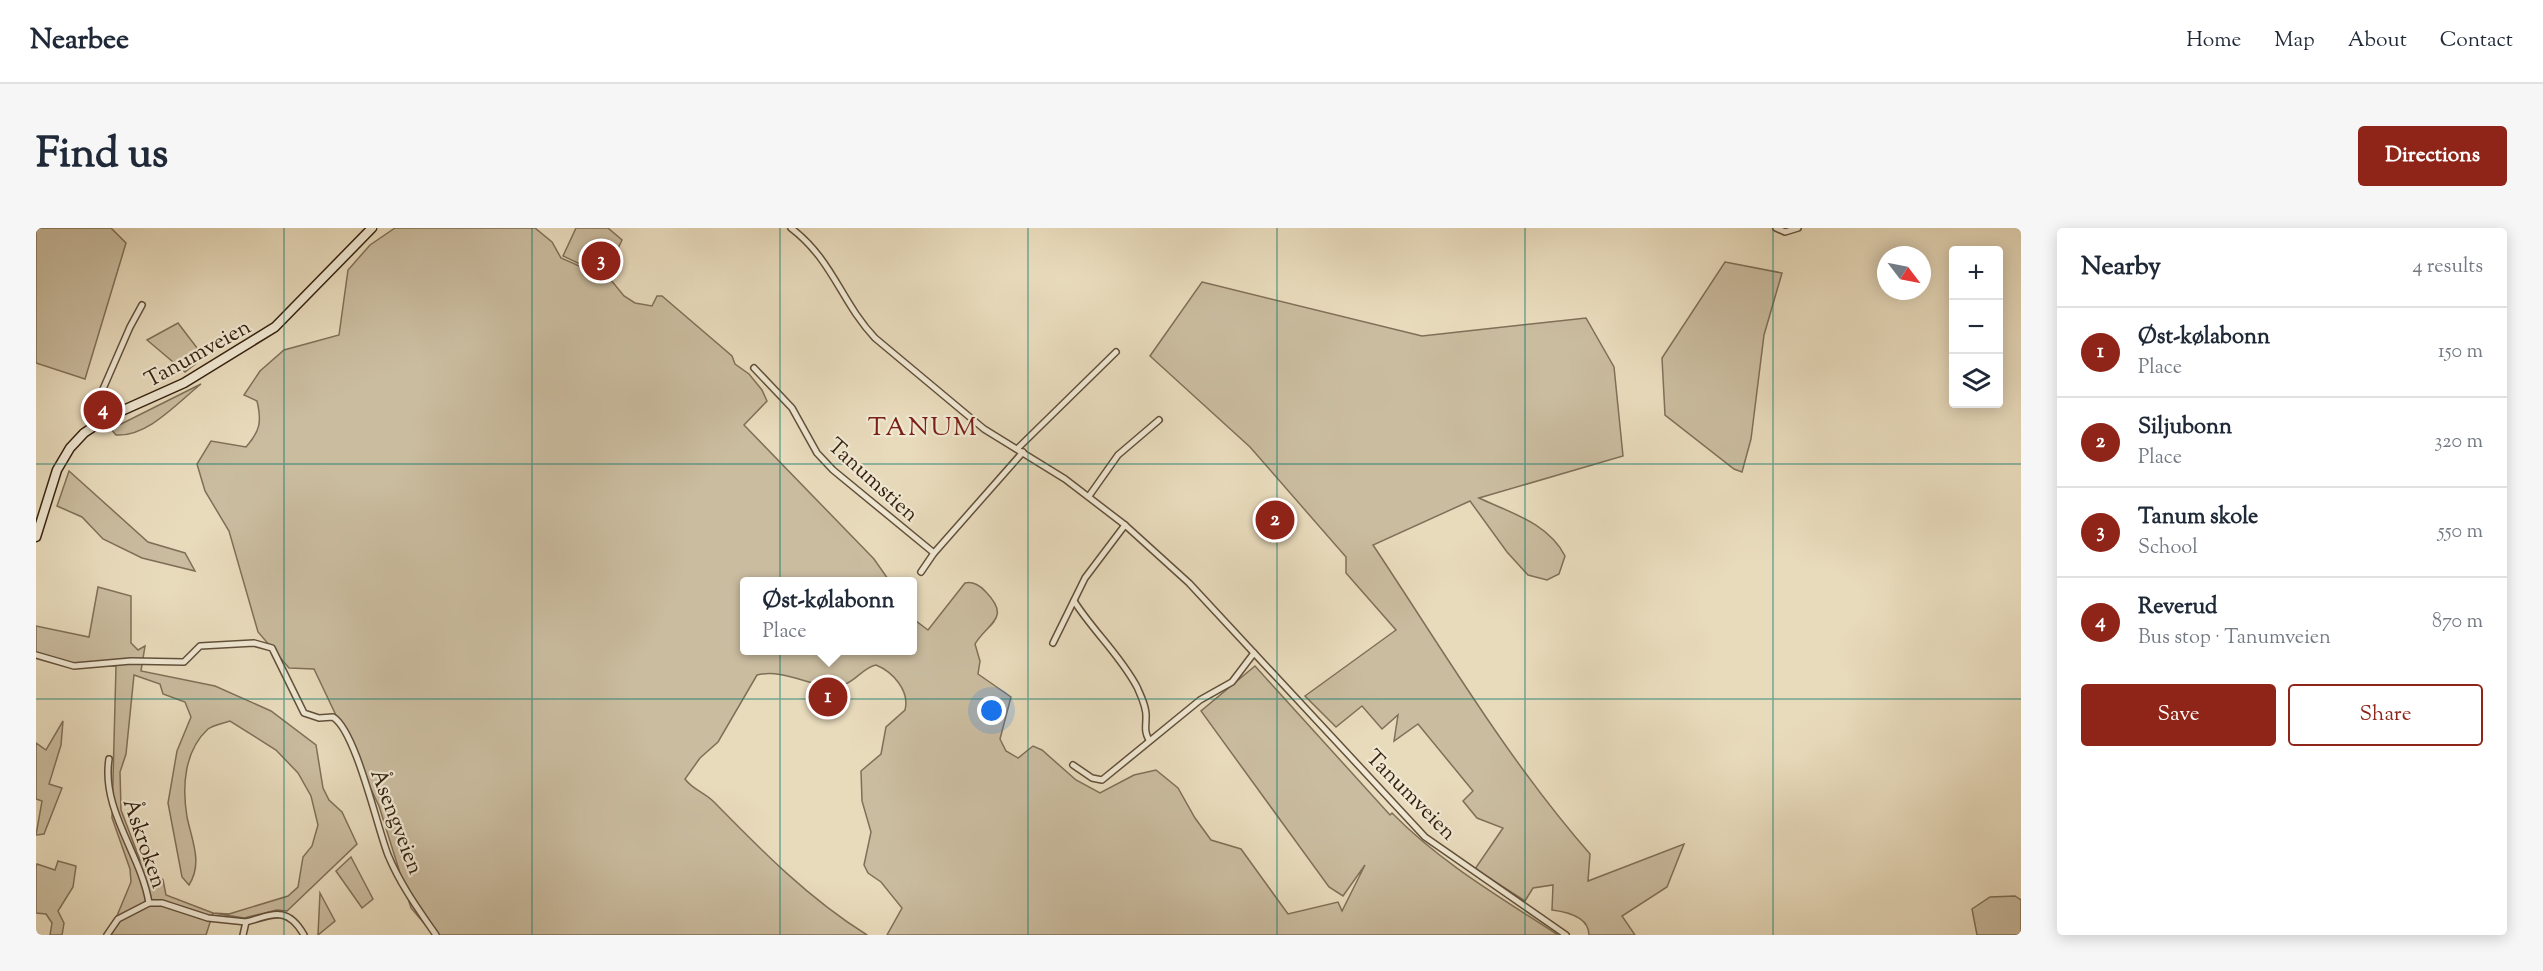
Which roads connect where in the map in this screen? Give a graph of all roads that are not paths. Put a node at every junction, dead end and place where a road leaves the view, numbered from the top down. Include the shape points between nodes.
1 (372, 228) edge
2 (791, 228) edge
3 (1776, 228) edge
4 (1798, 228) edge
5 (142, 305) dead end
6 (1116, 352) dead end
7 (754, 368) dead end
8 (1159, 420) dead end
9 (97, 423) junction
10 (1020, 451) junction
11 (1089, 496) junction
12 (1125, 525) junction
13 (36, 537) edge
14 (934, 553) junction
15 (921, 572) dead end
16 (1074, 601) junction
17 (1053, 643) dead end
18 (1254, 653) junction
19 (36, 655) edge
20 (1149, 740) junction
21 (108, 759) dead end
22 (1073, 765) dead end
23 (149, 903) junction
24 (246, 922) junction
25 (107, 935) edge
26 (243, 935) edge
27 (304, 935) edge
28 (436, 935) edge
29 (1566, 935) edge

1 - 9 main road, Tanumveien via 275,327 184,383
2 - 10 street, Tanumveien via 818,252 862,324 875,338 981,426
3 - 4 street via 1785,232
5 - 9 street via 96,405 93,416
6 - 10 street
7 - 14 street, Tanumstien via 792,408 817,453 832,470
8 - 11 street via 1118,455
9 - 13 main road, Tanumveien via 63,458
10 - 11 street, Tanumveien
10 - 14 street
11 - 12 street, Tanumveien
12 - 16 street via 1085,578
12 - 18 street, Tanumveien via 1189,583
14 - 15 street
16 - 17 street
16 - 20 street via 1136,686 1144,703
18 - 20 street via 1232,682 1200,700
18 - 29 street, Tanumveien via 1433,845
19 - 28 street, Åsengveien via 74,666 184,662 200,646 267,645 278,656 304,713 333,717 344,730 370,792 396,872
20 - 22 street via 1102,780
21 - 23 street, Åskroken via 121,830 144,880
23 - 24 street, Åskroken via 162,903 208,918
23 - 25 street, Åskroken via 118,919
24 - 26 street
24 - 27 street via 282,915 291,919

